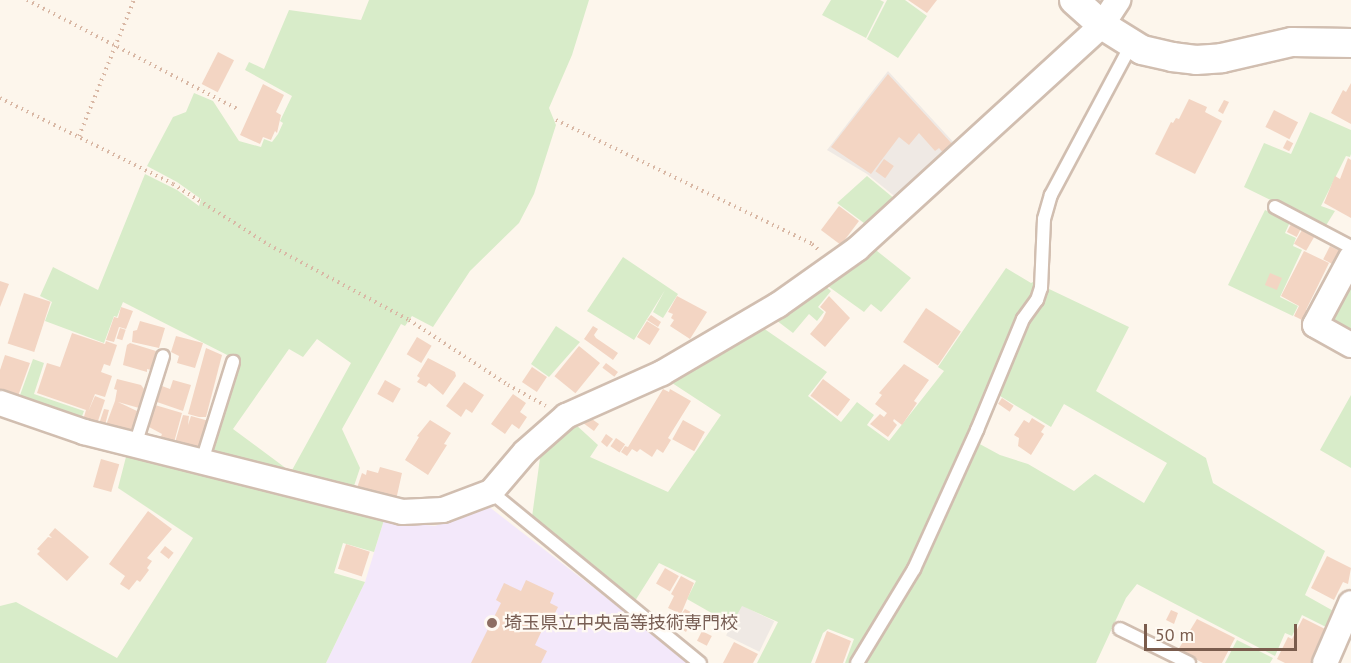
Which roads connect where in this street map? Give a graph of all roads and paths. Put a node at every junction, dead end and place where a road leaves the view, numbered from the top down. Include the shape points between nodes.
1 (27, 0) edge
2 (134, 0) edge
3 (1074, 0) edge
4 (1118, 0) edge
5 (1102, 25) junction
6 (1132, 43) junction
7 (1351, 43) edge
8 (116, 46) junction
9 (0, 98) edge
10 (237, 109) dead end
11 (556, 120) dead end
12 (79, 136) junction
13 (1275, 207) dead end
14 (1351, 247) edge
15 (1351, 258) edge
16 (835, 264) junction
17 (1351, 345) edge
18 (162, 356) dead end
19 (233, 362) dead end
20 (0, 403) edge
21 (566, 416) junction
22 (135, 445) junction
23 (202, 461) junction
24 (490, 492) junction
25 (1351, 603) edge
26 (1120, 630) dead end
27 (699, 663) edge
28 (857, 663) edge
29 (1190, 663) edge
30 (1325, 663) edge

1 - 8 path
2 - 8 path
3 - 5 street
4 - 5 street
5 - 6 street
5 - 16 street via 857,249
6 - 7 street via 1142,50 1196,60 1292,42
6 - 28 lane via 1051,195 1044,219 1037,300 1023,319 914,569
8 - 10 path
8 - 12 path
9 - 12 path
11 - 16 path via 812,244
12 - 21 path via 173,184 268,245 409,320 508,385
13 - 14 lane
15 - 17 street via 1315,325
16 - 21 street via 777,305 662,373
18 - 22 lane
19 - 23 lane
20 - 22 street
21 - 24 street via 525,452
22 - 23 street
23 - 24 street via 402,512 443,510
24 - 27 lane
25 - 30 street
26 - 29 lane

